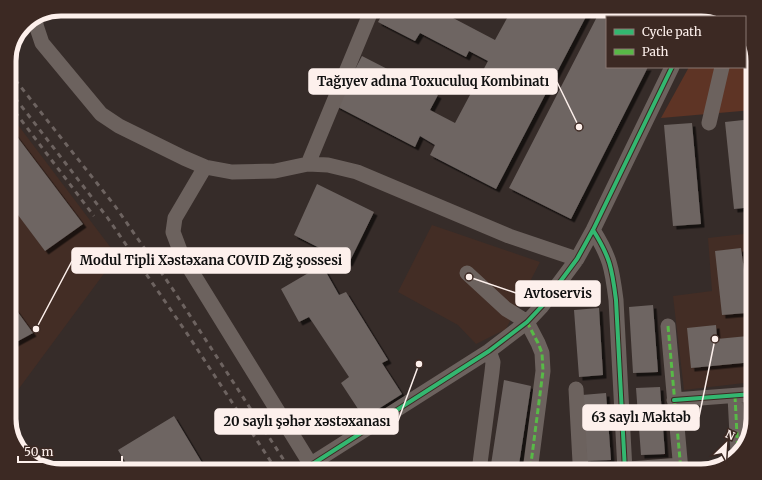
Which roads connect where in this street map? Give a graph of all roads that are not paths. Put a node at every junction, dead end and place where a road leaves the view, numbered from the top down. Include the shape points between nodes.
1 (369, 16) edge
2 (36, 24) edge
3 (672, 68) edge
4 (722, 68) edge
5 (709, 123) dead end
6 (308, 164) junction
7 (205, 166) junction
8 (593, 230) junction
9 (577, 259) junction
10 (467, 273) dead end
11 (527, 322) junction
12 (668, 326) dead end
13 (489, 351) junction
14 (576, 388) dead end
15 (746, 395) edge
16 (735, 396) junction
17 (674, 400) junction
18 (738, 445) edge
19 (304, 464) edge
20 (312, 464) edge
21 (480, 464) edge
22 (531, 464) edge
23 (581, 464) edge
24 (625, 464) edge
25 (681, 464) edge

1 - 6 street
2 - 7 street via 42,43 101,114 119,126
3 - 8 street
4 - 5 street
6 - 7 street via 275,171 232,172
6 - 9 street via 328,165 357,172 509,236
7 - 19 street via 175,218 173,232 182,256
8 - 9 street
8 - 24 street via 608,254 613,274
9 - 11 street via 558,287
10 - 11 street via 506,309
11 - 13 street
11 - 22 street via 542,353 543,371
12 - 17 street
13 - 20 street
13 - 21 street via 492,372
14 - 23 street
15 - 16 street
16 - 17 street
16 - 18 street
17 - 25 street

